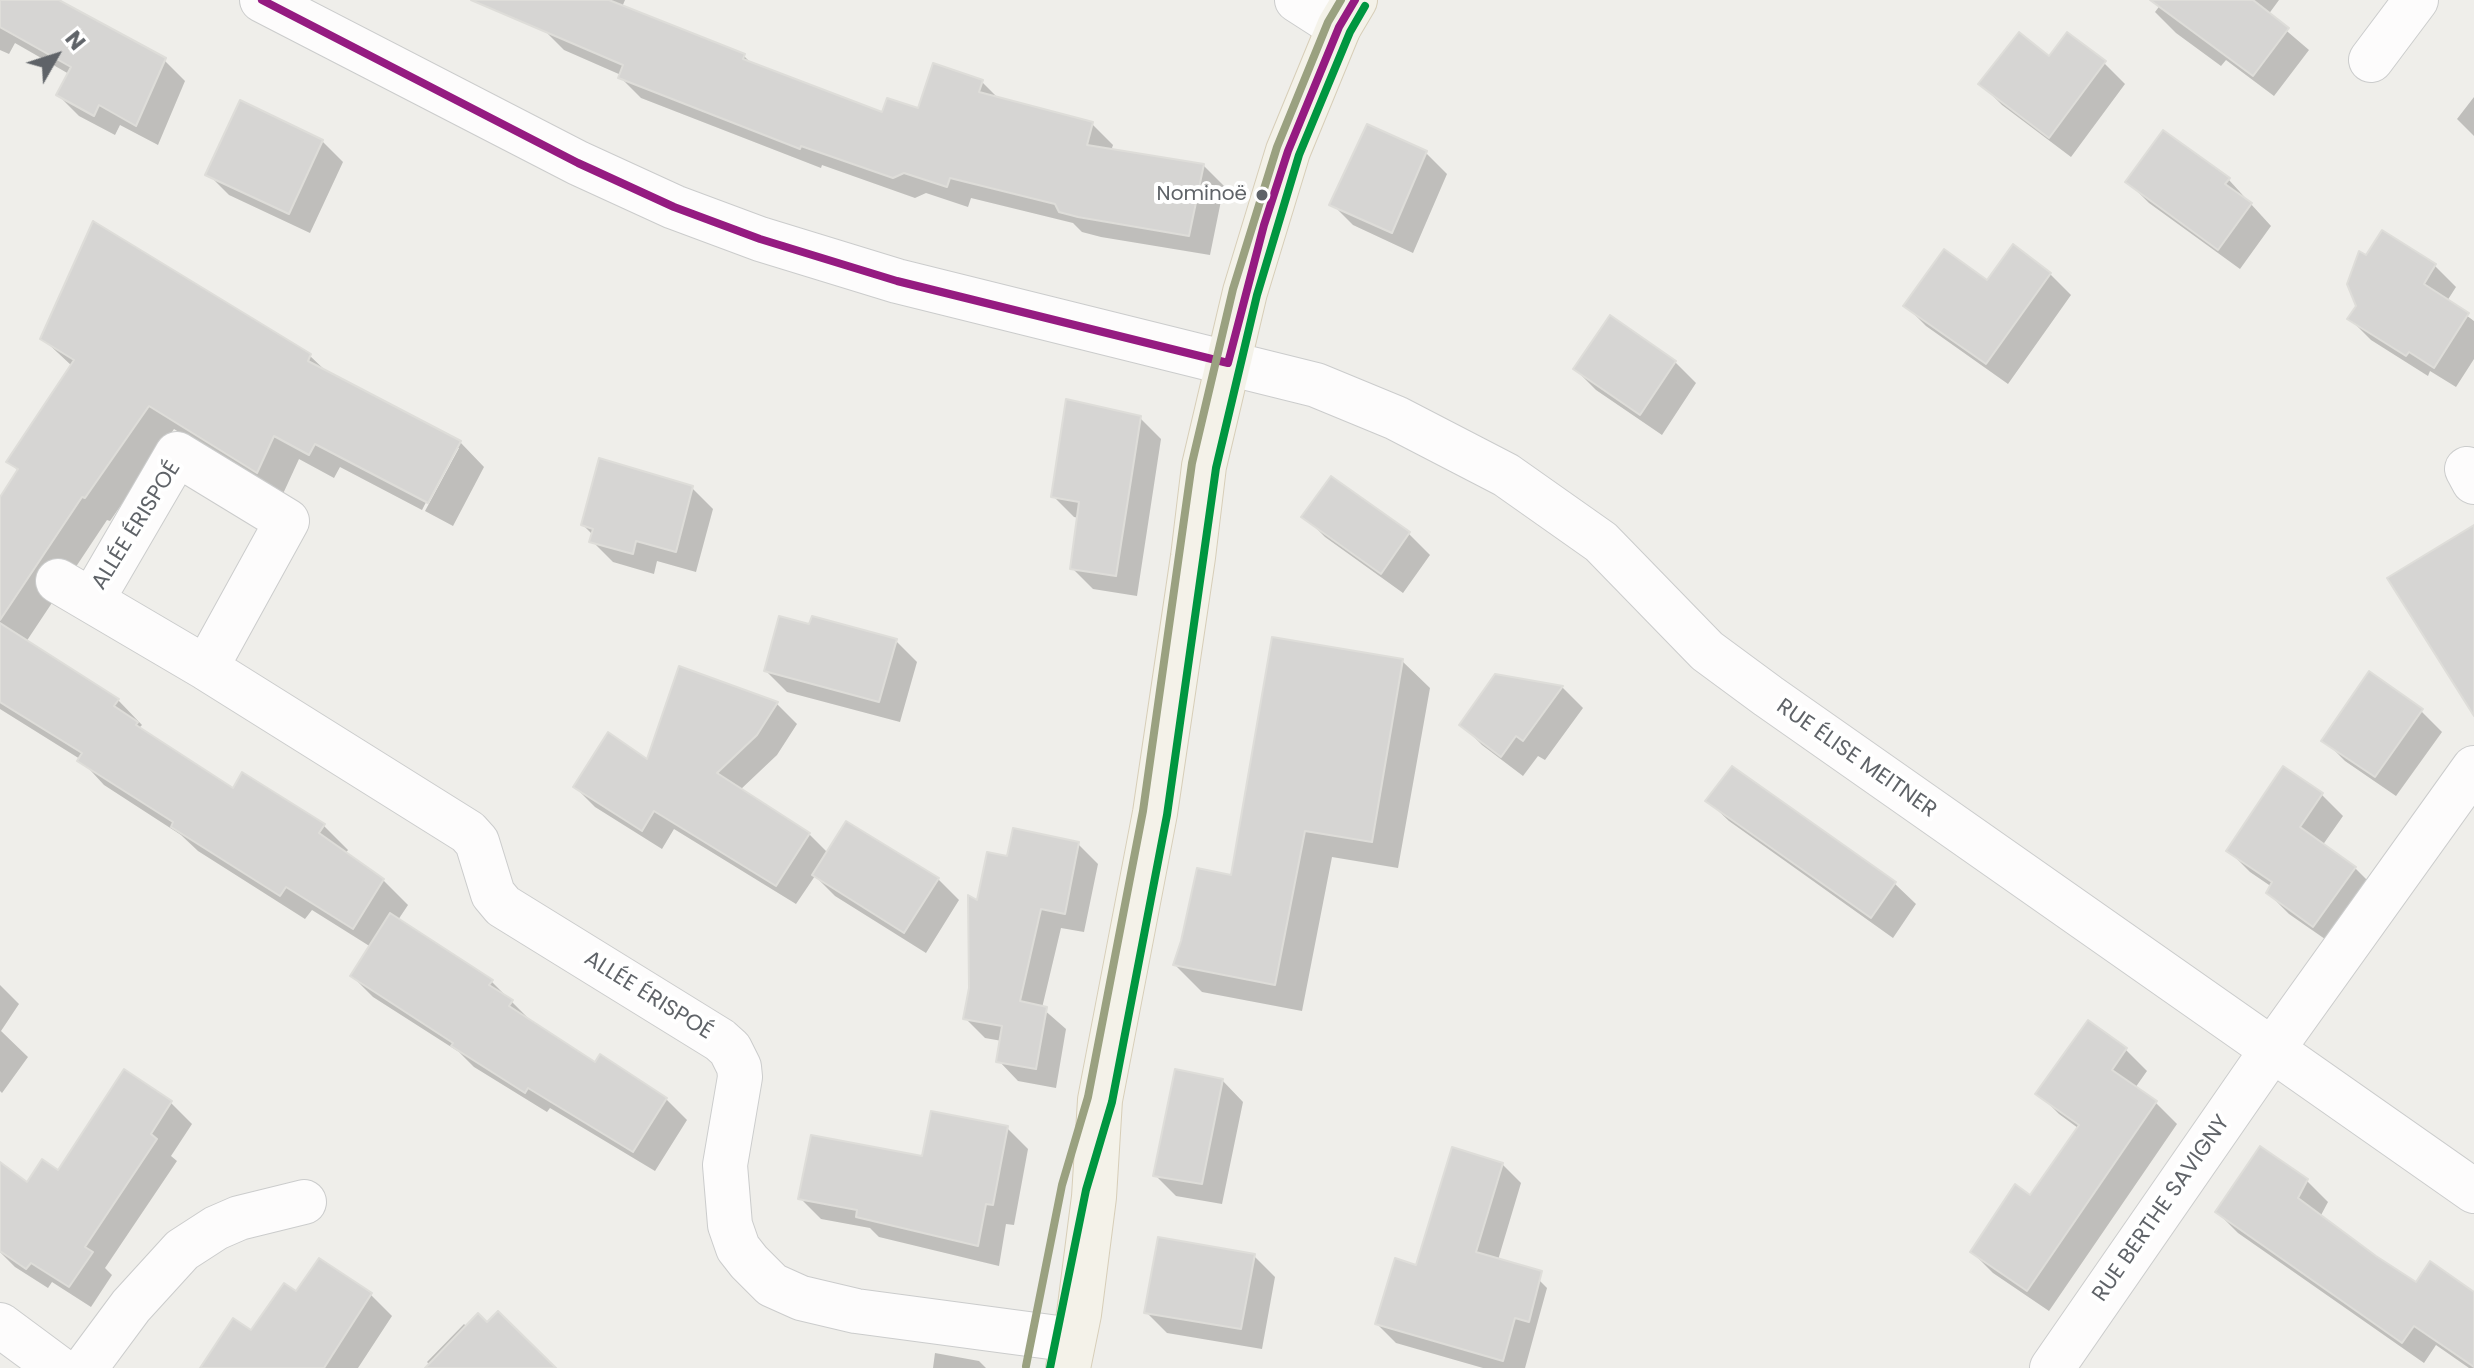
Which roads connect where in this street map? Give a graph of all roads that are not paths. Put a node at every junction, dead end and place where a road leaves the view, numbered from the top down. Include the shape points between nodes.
1 (262, 0) edge
2 (1297, 0) edge
3 (2416, 0) edge
4 (1347, 14) edge
5 (2371, 60) dead end
6 (1228, 363) junction
7 (206, 668) junction
8 (2474, 768) edge
9 (2272, 1050) junction
10 (2474, 1191) edge
11 (304, 1202) dead end
12 (0, 1325) edge
13 (1056, 1353) edge
14 (58, 1368) edge
15 (85, 1368) edge
16 (2052, 1368) edge

1 - 6 street, RUE ÉLISE MEITNER via 674,207 897,281
2 - 4 street
3 - 5 street
4 - 6 main road via 1288,151
6 - 9 street, RUE ÉLISE MEITNER via 1316,385 1396,418 1506,475 1601,542 1707,651
6 - 13 main road via 1204,466 1155,813 1100,1100 1079,1314
7 - 7 street, ALLÉE ÉRISPOÉ via 75,591 177,454 287,521
7 - 13 street, ALLÉE ÉRISPOÉ via 468,832 503,906 730,1049 740,1077 725,1165 730,1225 738,1248 772,1285 801,1298
8 - 9 street, RUE BERTHE SAVIGNY
9 - 10 street, RUE ÉLISE MEITNER
9 - 16 street, RUE BERTHE SAVIGNY
11 - 15 street via 239,1218 197,1239 131,1306
12 - 14 street

